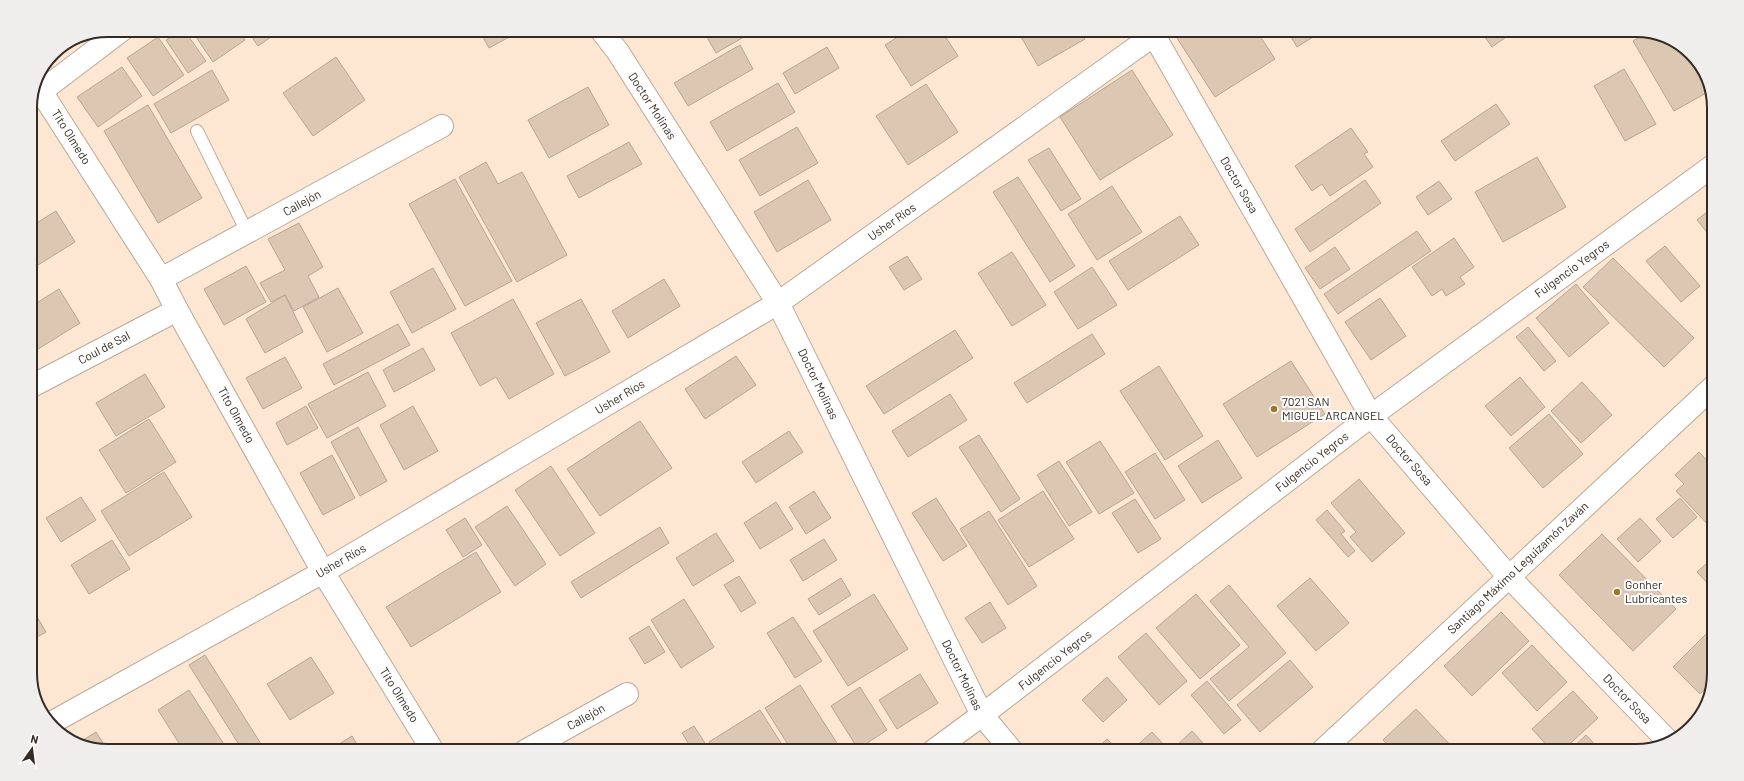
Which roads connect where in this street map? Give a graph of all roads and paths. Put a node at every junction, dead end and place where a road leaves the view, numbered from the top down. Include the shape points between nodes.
1 (112, 37) edge
2 (606, 37) edge
3 (1149, 37) edge
4 (1159, 37) edge
5 (39, 89) edge
6 (38, 95) edge
7 (442, 126) dead end
8 (197, 131) dead end
9 (1707, 170) edge
10 (247, 232) junction
11 (162, 279) junction
12 (778, 303) junction
13 (177, 310) junction
14 (37, 383) edge
15 (1707, 392) edge
16 (1371, 416) junction
17 (323, 572) junction
18 (1509, 576) junction
19 (627, 694) dead end
20 (982, 715) junction
21 (56, 720) edge
22 (1664, 738) edge
23 (429, 744) edge
24 (538, 744) edge
25 (943, 744) edge
26 (1006, 744) edge
27 (1329, 744) edge

1 - 5 street
2 - 12 street, Doctor Molinas
3 - 12 street, Usher Ríos
4 - 16 street, Doctor Sosa
6 - 11 street, Tito Olmedo
7 - 10 street, Callejón
8 - 10 lane
9 - 16 street, Fulgencio Yegros
10 - 11 street, Callejón
11 - 13 street, Tito Olmedo
12 - 17 street, Usher Ríos
12 - 20 street, Doctor Molinas
13 - 14 street, Coul de Sal
13 - 17 street, Tito Olmedo
15 - 18 street, Santiago Máximo Leguizamón Zaván
16 - 18 street, Doctor Sosa
16 - 20 street, Fulgencio Yegros
17 - 21 street, Usher Ríos
17 - 23 street, Tito Olmedo
18 - 22 street, Doctor Sosa
18 - 27 street, Santiago Máximo Leguizamón Zaván
19 - 24 street, Callejón
20 - 25 street, Fulgencio Yegros
20 - 26 street, Doctor Molinas

